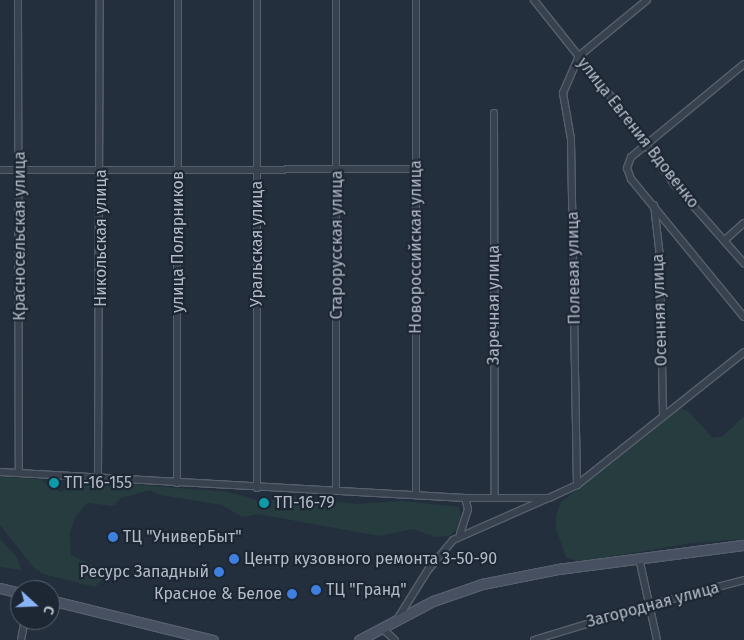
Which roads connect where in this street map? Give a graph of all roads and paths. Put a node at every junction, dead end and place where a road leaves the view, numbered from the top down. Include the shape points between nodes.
1 (18, 0) edge
2 (100, 0) edge
3 (178, 0) edge
4 (257, 0) edge
5 (336, 0) edge
6 (416, 0) edge
7 (534, 0) edge
8 (647, 0) edge
9 (579, 56) junction
10 (744, 64) edge
11 (494, 113) dead end
12 (645, 145) junction
13 (257, 169) junction
14 (337, 169) junction
15 (416, 169) junction
16 (0, 170) edge
17 (20, 170) junction
18 (101, 170) junction
19 (178, 170) junction
20 (654, 205) junction
21 (744, 223) edge
22 (725, 240) junction
23 (744, 263) edge
24 (744, 317) edge
25 (744, 352) edge
26 (663, 416) junction
27 (0, 472) edge
28 (19, 472) junction
29 (98, 476) junction
30 (177, 484) junction
31 (578, 485) junction
32 (257, 488) junction
33 (336, 490) junction
34 (416, 494) junction
35 (465, 498) junction
36 (495, 498) junction
37 (549, 498) junction
38 (460, 535) junction
39 (744, 545) edge
40 (639, 558) junction
41 (744, 580) edge
42 (60, 602) edge
43 (649, 605) junction
44 (396, 621) junction
45 (383, 629) junction
46 (213, 640) edge
47 (359, 640) edge
48 (395, 640) edge
49 (534, 640) edge
50 (657, 640) edge

1 - 17 street, Красносельская улица
2 - 18 street, Никольская улица
3 - 19 street, улица Полярников
4 - 13 street, Уральская улица
5 - 14 street, Старорусская улица
6 - 15 street, Новороссийская улица
7 - 9 street, улица Евгения Вдовенко
8 - 9 street
9 - 12 street, улица Евгения Вдовенко
9 - 31 street, Полевая улица via 563,93 572,139
10 - 12 street
11 - 36 street, Заречная улица
12 - 20 street via 631,157 627,174
12 - 22 street, улица Евгения Вдовенко via 674,184
13 - 14 street
13 - 19 street
13 - 32 street, Уральская улица
14 - 15 street
14 - 33 street, Старорусская улица
15 - 34 street, Новороссийская улица
16 - 17 street
17 - 18 street
17 - 28 street, Красносельская улица
18 - 19 street
18 - 29 street, Никольская улица
19 - 30 street, улица Полярников
20 - 24 street
20 - 26 street, Осенняя улица via 660,257
21 - 22 street
22 - 23 street, улица Евгения Вдовенко
25 - 26 street
26 - 31 street
27 - 28 street
28 - 29 street
29 - 30 street
30 - 32 street
31 - 37 street
32 - 33 street
33 - 34 street
34 - 35 street
35 - 36 street
35 - 38 street via 468,509
36 - 37 street
37 - 38 street
38 - 44 street via 445,548
39 - 40 street
40 - 43 street
40 - 44 street via 482,584 433,601
41 - 43 street, Загородная улица
42 - 46 street
43 - 49 street, Загородная улица
43 - 50 street
44 - 45 street
45 - 47 street
45 - 48 street

